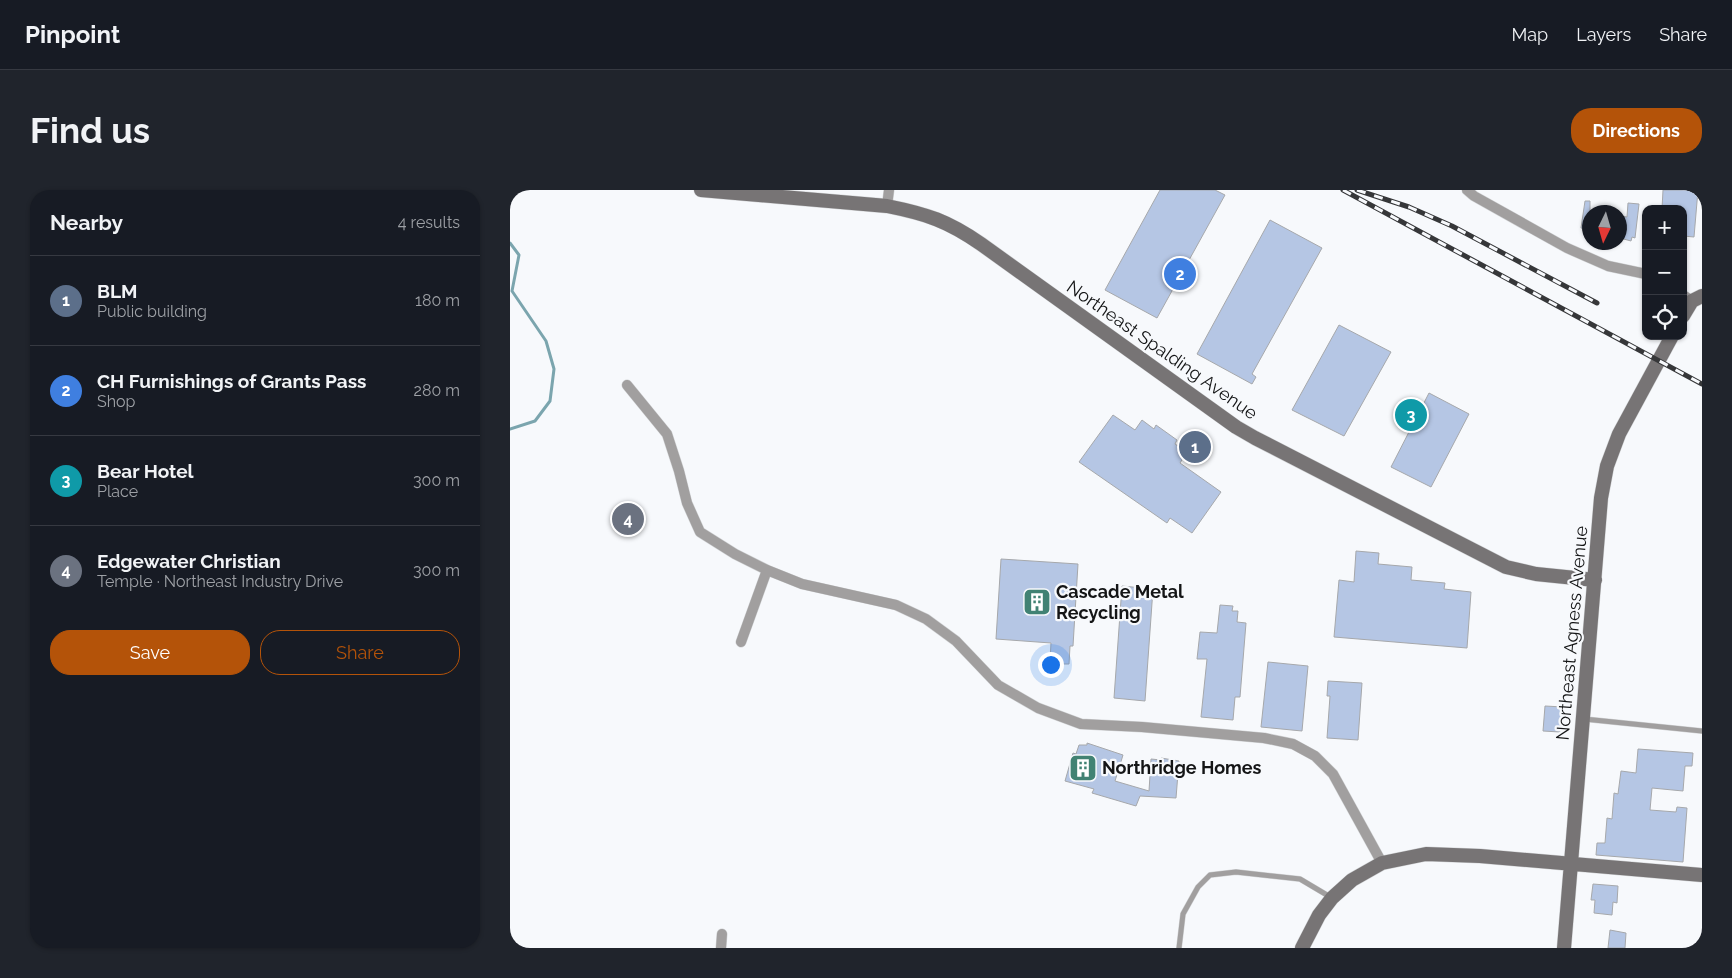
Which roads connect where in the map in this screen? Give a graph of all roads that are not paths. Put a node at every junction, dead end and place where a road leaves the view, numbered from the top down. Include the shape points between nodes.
1 (701, 190) edge
2 (889, 190) edge
3 (1467, 190) edge
4 (887, 206) junction
5 (1642, 273) edge
6 (1670, 340) edge
7 (627, 385) dead end
8 (767, 570) junction
9 (1595, 580) junction
10 (741, 642) dead end
11 (1584, 719) junction
12 (1702, 729) edge
13 (1382, 863) junction
14 (1572, 864) junction
15 (1702, 875) edge
16 (1332, 898) junction
17 (722, 934) dead end
18 (721, 948) edge
19 (1179, 948) edge
20 (1302, 948) edge
21 (1564, 948) edge

1 - 4 street, Northeast Spalding Avenue
2 - 4 street
3 - 5 street via 1567,248 1608,266
4 - 9 street, Northeast Spalding Avenue via 936,218 961,230 1255,438 1506,566 1536,574
6 - 9 street, Northeast Agness Avenue via 1619,434 1607,466 1601,498
7 - 8 street via 667,434 687,502 700,532
8 - 10 street
8 - 13 street via 802,584 896,605 926,619 956,641 998,685 1038,708 1082,724 1264,738 1293,744 1315,756 1333,774
9 - 11 street, Northeast Agness Avenue
11 - 12 lane
11 - 14 street, Northeast Agness Avenue
13 - 14 street via 1426,854
13 - 16 street via 1352,880
14 - 15 street
14 - 21 street, Northeast Agness Avenue
16 - 19 lane via 1300,879 1236,872 1210,875 1198,887 1183,914
16 - 20 street via 1318,916
17 - 18 street

